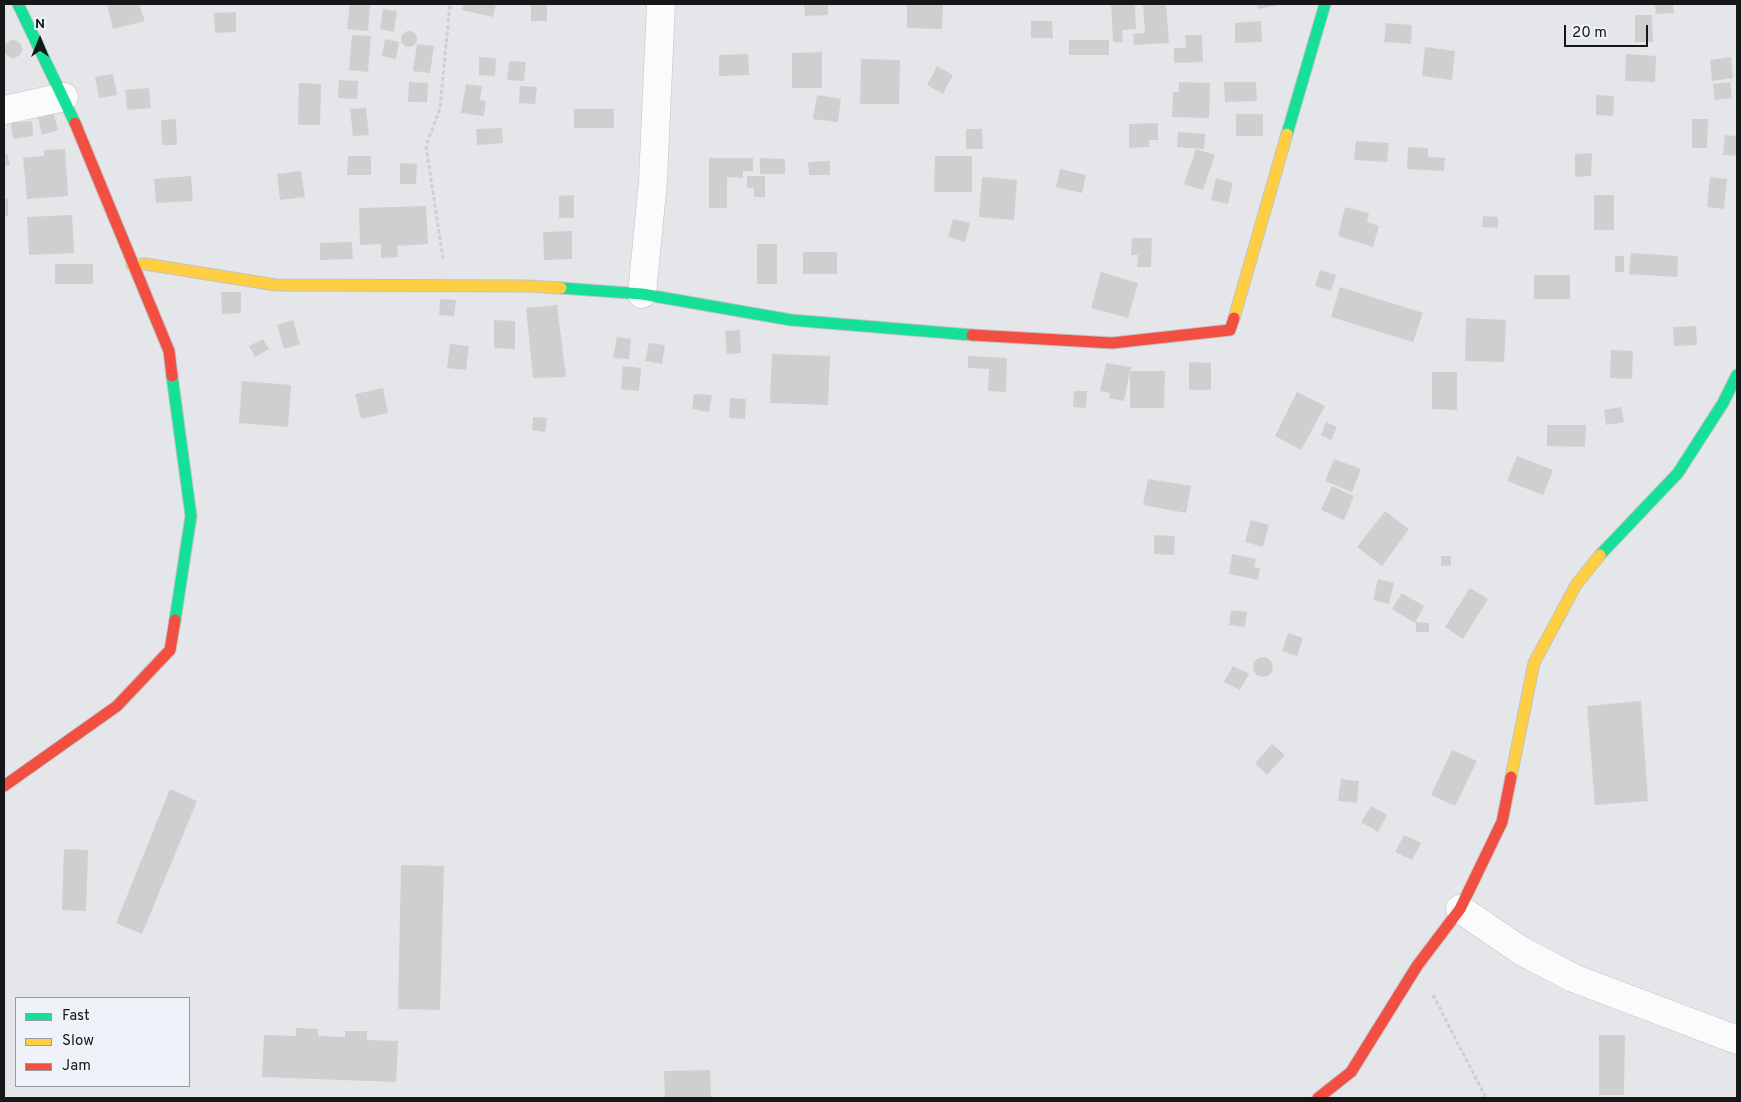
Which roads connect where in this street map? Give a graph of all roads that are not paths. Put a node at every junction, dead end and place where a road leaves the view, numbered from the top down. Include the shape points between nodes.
1 (18, 4) edge
2 (661, 4) edge
3 (1325, 4) edge
4 (64, 97) junction
5 (4, 110) edge
6 (132, 265) junction
7 (642, 294) junction
8 (1737, 375) edge
9 (4, 786) edge
10 (1460, 910) junction
11 (1737, 1040) edge
12 (1318, 1098) edge

1 - 4 street
2 - 7 street via 653,181
3 - 7 street via 1230,330 1112,343 1024,339 791,320
4 - 5 street
4 - 6 street
6 - 7 street via 145,264 276,285 447,284
6 - 9 street via 169,351 191,516 170,650 116,706
8 - 10 street via 1678,473 1607,546 1576,585 1534,663 1502,822
10 - 11 street via 1520,950 1573,978
10 - 12 street via 1417,966 1351,1072

